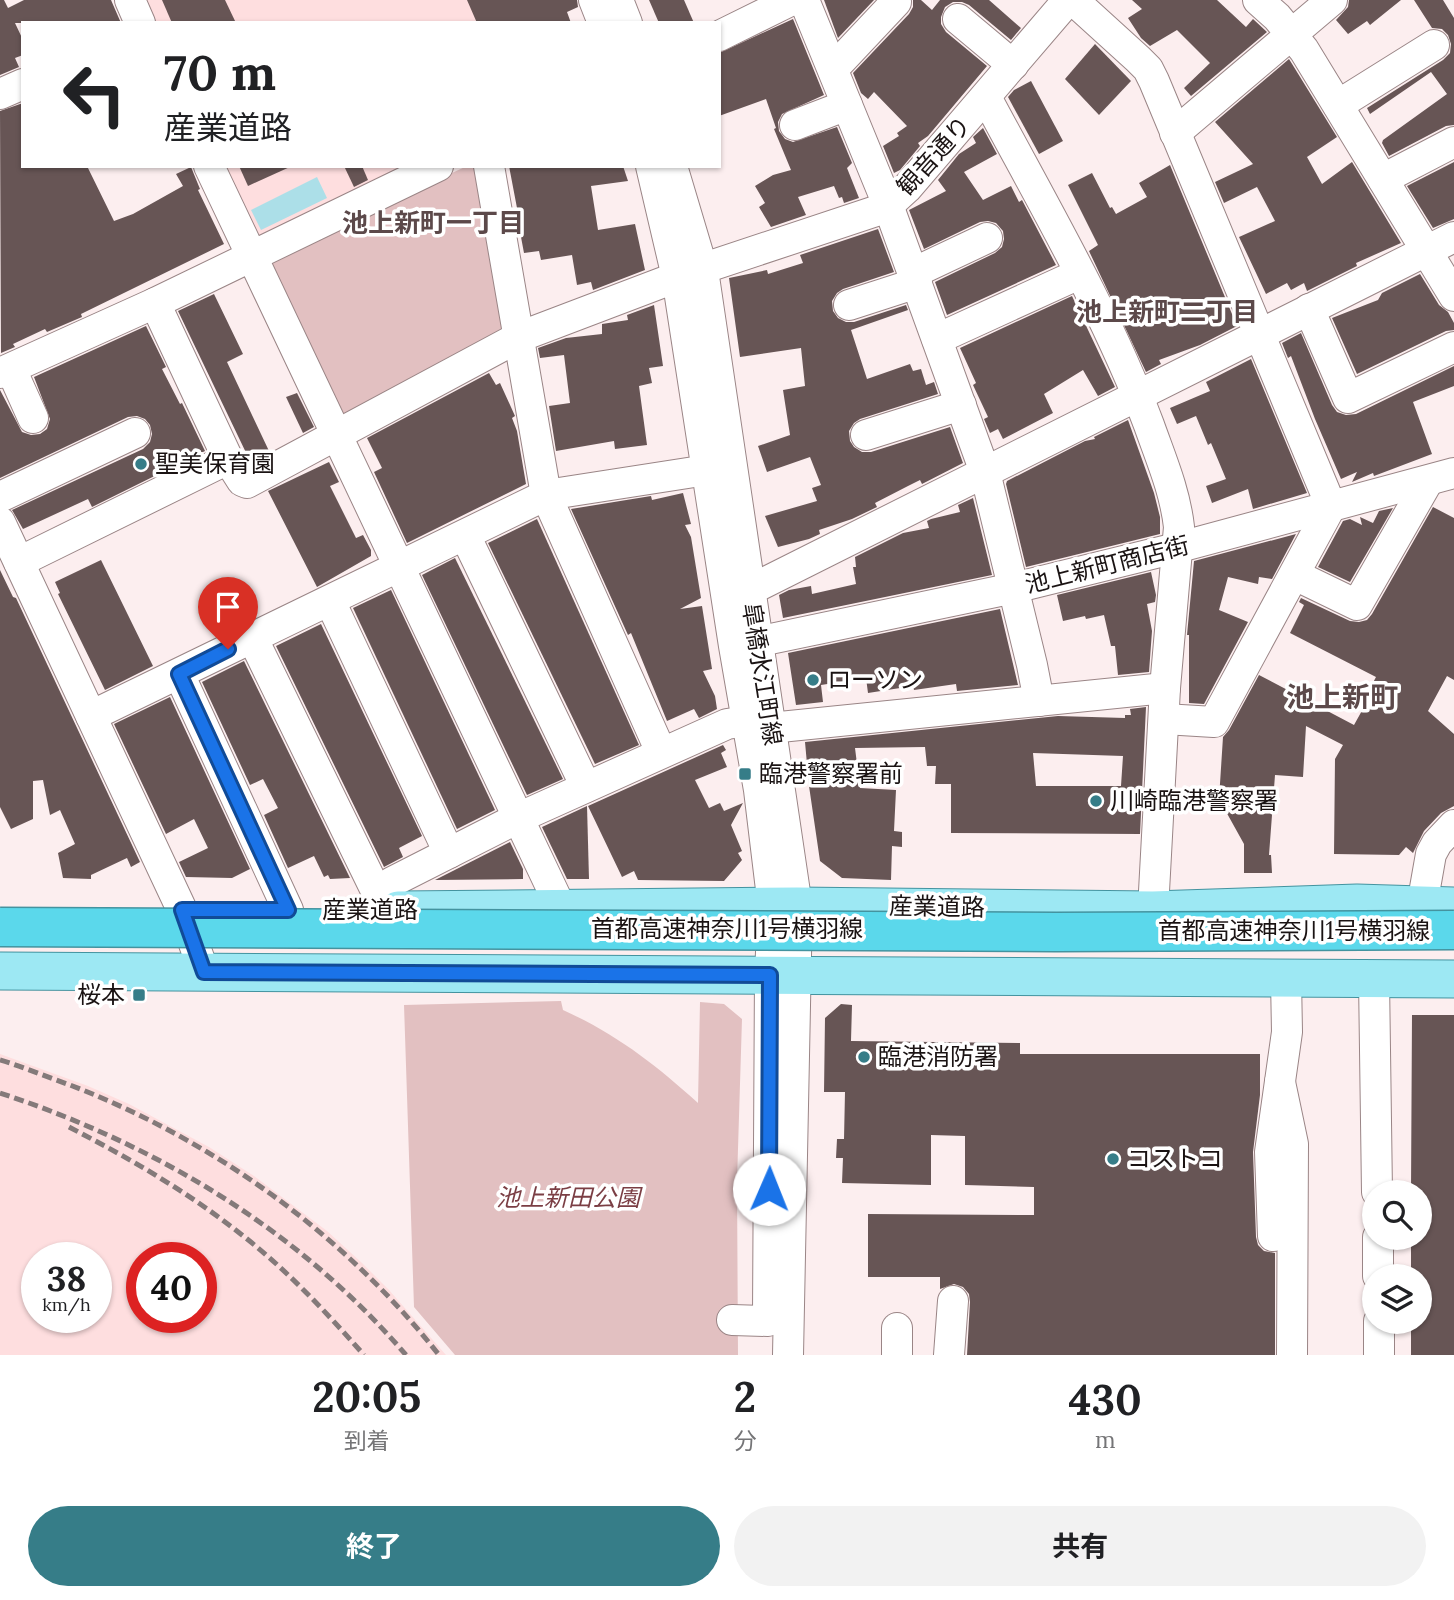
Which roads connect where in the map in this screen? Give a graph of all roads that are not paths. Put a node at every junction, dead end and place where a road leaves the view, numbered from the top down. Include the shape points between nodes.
1 (130, 0) edge
2 (594, 0) edge
3 (618, 0) edge
4 (792, 0) edge
5 (804, 0) edge
6 (1070, 0) edge
7 (1258, 0) edge
8 (1332, 0) edge
9 (896, 2) dead end
10 (958, 19) dead end
11 (139, 21) edge
12 (602, 21) edge
13 (626, 21) edge
14 (721, 35) edge
15 (1291, 36) junction
16 (1434, 45) dead end
17 (1013, 65) junction
18 (833, 69) junction
19 (21, 85) edge
20 (0, 94) edge
21 (986, 97) junction
22 (847, 105) junction
23 (1338, 105) junction
24 (795, 125) dead end
25 (1175, 133) junction
26 (1454, 142) edge
27 (210, 168) edge
28 (434, 168) edge
29 (489, 168) edge
30 (652, 168) edge
31 (673, 168) edge
32 (1383, 178) junction
33 (888, 205) junction
34 (1454, 237) edge
35 (987, 238) dead end
36 (1427, 251) junction
37 (251, 257) junction
38 (690, 273) junction
39 (1079, 274) junction
40 (915, 278) junction
41 (1454, 296) edge
42 (155, 303) junction
43 (849, 305) dead end
44 (1309, 310) junction
45 (1261, 334) junction
46 (519, 337) junction
47 (937, 339) junction
48 (1454, 347) edge
49 (5, 371) edge
50 (1138, 395) junction
51 (961, 405) junction
52 (33, 418) dead end
53 (135, 433) dead end
54 (866, 435) dead end
55 (336, 437) junction
56 (228, 459) junction
57 (707, 470) junction
58 (985, 472) junction
59 (1441, 477) edge
60 (546, 495) junction
61 (0, 497) edge
62 (1331, 506) junction
63 (0, 522) edge
64 (466, 535) junction
65 (1176, 548) junction
66 (19, 562) junction
67 (399, 568) junction
68 (1295, 575) junction
69 (1014, 588) junction
70 (750, 590) junction
71 (330, 600) junction
72 (252, 637) junction
73 (756, 642) junction
74 (179, 674) junction
75 (1165, 688) junction
76 (1039, 701) junction
77 (91, 716) junction
78 (1164, 719) junction
79 (759, 724) junction
80 (662, 752) junction
81 (586, 787) junction
82 (518, 818) junction
83 (1454, 825) edge
84 (449, 853) junction
85 (376, 904) junction
86 (1438, 905) edge
87 (785, 906) junction
88 (1153, 909) junction
89 (0, 910) edge
90 (182, 910) junction
91 (288, 910) junction
92 (562, 910) junction
93 (0, 927) edge
94 (1454, 930) edge
95 (0, 952) edge
96 (1454, 956) edge
97 (0, 971) edge
98 (204, 972) junction
99 (783, 976) junction
100 (1286, 979) junction
101 (1374, 979) junction
102 (1454, 979) edge
103 (1280, 1082) junction
104 (1377, 1180) edge
105 (1273, 1236) dead end
106 (953, 1301) dead end
107 (732, 1320) dead end
108 (768, 1321) junction
109 (1379, 1334) edge
110 (768, 1355) edge
111 (788, 1355) edge
112 (949, 1355) edge
113 (1292, 1355) edge
114 (1379, 1355) edge

1 - 11 street
2 - 12 street
3 - 13 street
4 - 14 street
5 - 18 street
6 - 17 street, 観音通り
6 - 25 street via 1147,69
7 - 15 street
8 - 15 street
9 - 18 street
10 - 17 street
15 - 23 street
15 - 25 street
16 - 23 street
17 - 21 street, 観音通り
18 - 22 street
19 - 20 street
21 - 33 street, 観音通り
21 - 39 street
22 - 24 street
22 - 33 street
23 - 32 street
25 - 45 street
26 - 32 street
27 - 37 street
28 - 37 street
29 - 46 street
30 - 38 street, 皐橋水江町線
31 - 38 street, 皐橋水江町線
32 - 36 street
33 - 38 street, 観音通り
33 - 40 street
34 - 36 street
35 - 40 street
36 - 41 street
36 - 44 street
37 - 42 street
37 - 55 street
38 - 46 street, 観音通り
38 - 57 street, 皐橋水江町線
38 - 70 street, 皐橋水江町線
39 - 47 street
39 - 50 street
40 - 43 street
40 - 47 street
42 - 49 street
42 - 56 street
44 - 45 street
44 - 48 street via 1348,398
45 - 50 street
45 - 62 street
46 - 55 street, 観音通り
46 - 60 street
47 - 51 street
49 - 52 street
50 - 58 street
50 - 65 street via 1172,488 1179,527
51 - 54 street
51 - 58 street
53 - 61 street
55 - 56 street, 観音通り via 247,483
55 - 67 street
56 - 66 street
57 - 60 street
57 - 79 street, 皐橋水江町線
58 - 69 street
58 - 70 street
59 - 62 street, 池上新町商店街
59 - 68 street via 1357,605
60 - 64 street
60 - 80 street
62 - 65 street, 池上新町商店街
62 - 68 street
63 - 66 street
64 - 67 street
64 - 81 street
65 - 69 street, 池上新町商店街
65 - 75 street
66 - 77 street
67 - 71 street
67 - 82 street
68 - 78 street via 1214,722
69 - 73 street, 池上新町商店街
69 - 76 street
70 - 73 street, 皐橋水江町線
71 - 72 street
71 - 84 street
72 - 74 street
72 - 85 street
73 - 79 street, 皐橋水江町線
74 - 77 street
74 - 91 street
75 - 76 street
75 - 78 street
76 - 79 street
77 - 90 street
78 - 88 street
79 - 80 street via 727,724
79 - 87 street, 皐橋水江町線
80 - 81 street
81 - 82 street
82 - 84 street
82 - 92 street
83 - 86 street via 1431,854
84 - 85 street via 392,881
85 - 91 main road, 産業道路
85 - 92 main road, 産業道路
86 - 88 main road, 産業道路
87 - 88 main road, 産業道路
87 - 92 main road, 産業道路
87 - 99 street, 皐橋水江町線
89 - 90 main road, 産業道路
90 - 91 main road, 産業道路
90 - 98 street
93 - 94 highway, 首都高速神奈川1号横羽線, bridge
95 - 96 highway, 首都高速神奈川1号横羽線
97 - 98 main road
98 - 99 main road
99 - 100 main road
99 - 108 street, 皐橋水江町線
99 - 111 street, 皐橋水江町線
100 - 101 main road
100 - 103 street via 1287,1032
101 - 102 main road
101 - 104 street
103 - 105 street via 1270,1152
103 - 113 street via 1293,1144
106 - 112 street
107 - 108 street
108 - 110 street, 皐橋水江町線
109 - 114 street

